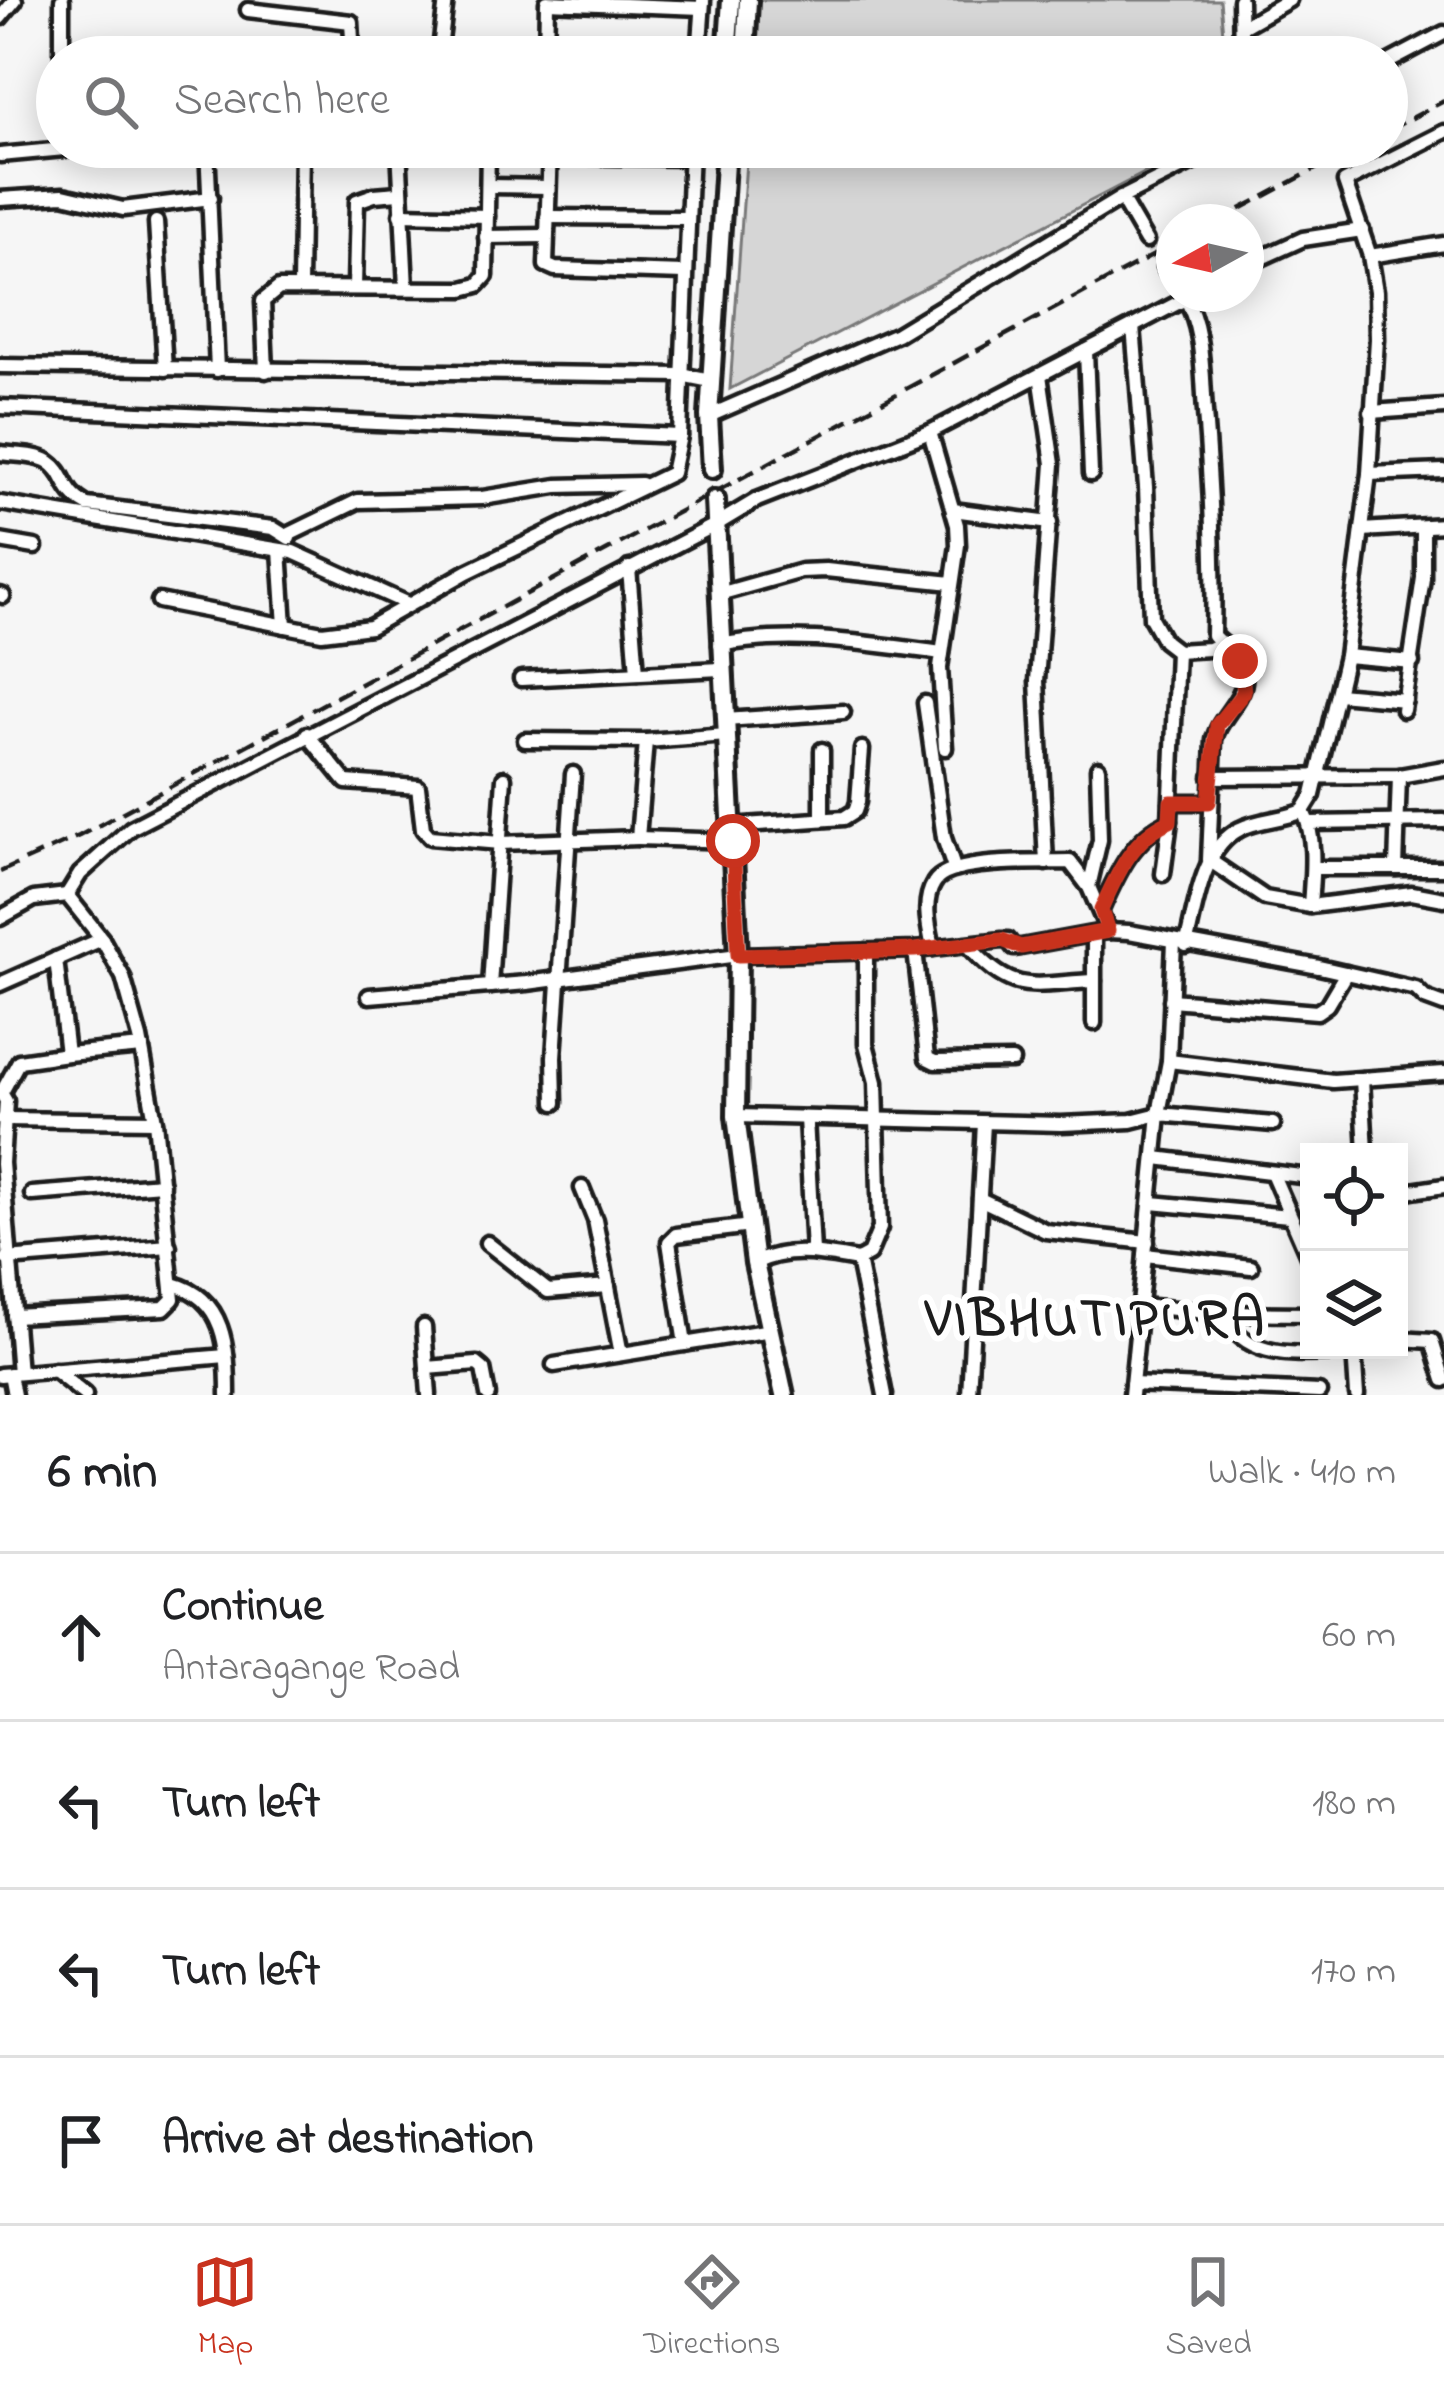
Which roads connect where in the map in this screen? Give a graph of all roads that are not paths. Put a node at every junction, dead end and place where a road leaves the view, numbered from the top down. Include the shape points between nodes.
1 (15, 0) edge
2 (62, 0) edge
3 (446, 0) edge
4 (731, 0) edge
5 (748, 0) edge
6 (1240, 0) edge
7 (1289, 0) edge
8 (547, 1) edge
9 (702, 4) edge
10 (248, 10) dead end
11 (0, 18) edge
12 (1242, 26) junction
13 (1444, 33) edge
14 (62, 36) edge
15 (351, 36) edge
16 (442, 36) edge
17 (546, 36) edge
18 (700, 36) edge
19 (729, 36) edge
20 (746, 36) edge
21 (1242, 36) edge
22 (1408, 52) edge
23 (1444, 132) edge
24 (1408, 150) edge
25 (36, 151) edge
26 (0, 154) edge
27 (209, 168) edge
28 (302, 168) edge
29 (399, 168) edge
30 (488, 168) edge
31 (549, 168) edge
32 (690, 168) edge
33 (725, 168) edge
34 (1181, 168) edge
35 (1373, 168) edge
36 (488, 186) junction
37 (548, 187) junction
38 (399, 193) junction
39 (211, 198) junction
40 (1121, 198) junction
41 (0, 199) edge
42 (401, 214) junction
43 (487, 216) junction
44 (547, 217) junction
45 (686, 218) junction
46 (156, 222) dead end
47 (1362, 230) junction
48 (546, 236) junction
49 (486, 237) junction
50 (1146, 241) tunnel mouth
51 (1444, 244) edge
52 (1370, 256) junction
53 (1264, 257) edge
54 (684, 273) junction
55 (300, 287) junction
56 (355, 287) junction
57 (406, 288) junction
58 (1159, 312) edge
59 (1193, 312) edge
60 (1133, 326) junction
61 (1086, 351) junction
62 (0, 366) edge
63 (165, 369) junction
64 (217, 370) junction
65 (266, 371) junction
66 (681, 375) junction
67 (1040, 375) junction
68 (711, 381) junction
69 (0, 407) edge
70 (1444, 407) edge
71 (1371, 412) junction
72 (709, 416) junction
73 (929, 432) junction
74 (680, 436) junction
75 (0, 453) edge
76 (712, 469) dead end
77 (1444, 471) edge
78 (1369, 474) junction
79 (1091, 475) dead end
80 (654, 482) junction
81 (715, 500) dead end
82 (0, 503) edge
83 (953, 510) junction
84 (1050, 523) junction
85 (717, 524) junction
86 (1444, 525) edge
87 (1423, 527) junction
88 (1362, 530) junction
89 (288, 535) junction
90 (0, 541) edge
91 (34, 547) dead end
92 (286, 551) junction
93 (629, 568) junction
94 (952, 583) junction
95 (719, 594) junction
96 (159, 601) dead end
97 (408, 604) junction
98 (285, 626) junction
99 (1220, 644) junction
100 (720, 645) junction
101 (1177, 651) junction
102 (942, 653) junction
103 (1346, 656) junction
104 (1412, 662) junction
105 (721, 670) junction
106 (637, 674) junction
107 (521, 679) dead end
108 (1338, 694) junction
109 (926, 703) dead end
110 (843, 712) dead end
111 (726, 728) junction
112 (308, 734) junction
113 (525, 740) dead end
114 (646, 741) junction
115 (945, 748) dead end
116 (862, 749) dead end
117 (822, 750) dead end
118 (1444, 768) edge
119 (1098, 769) dead end
120 (573, 774) dead end
121 (1399, 776) junction
122 (1211, 777) junction
123 (1318, 777) junction
124 (504, 778) dead end
125 (1171, 802) junction
126 (1209, 802) junction
127 (1306, 817) junction
128 (821, 819) junction
129 (1170, 821) junction
130 (1398, 821) junction
131 (1444, 821) edge
132 (732, 833) junction
133 (638, 838) junction
134 (568, 842) junction
135 (500, 843) junction
136 (1209, 860) junction
137 (1046, 863) junction
138 (955, 868) junction
139 (1313, 868) junction
140 (1396, 868) junction
141 (1444, 868) edge
142 (1163, 874) dead end
143 (1089, 887) junction
144 (68, 895) junction
145 (1444, 898) edge
146 (1310, 906) junction
147 (1101, 910) junction
148 (0, 918) edge
149 (1101, 933) junction
150 (102, 939) junction
151 (1180, 943) junction
152 (968, 945) junction
153 (933, 948) junction
154 (915, 950) junction
155 (866, 951) junction
156 (738, 955) junction
157 (56, 959) junction
158 (1346, 973) junction
159 (560, 979) junction
160 (1094, 980) junction
161 (0, 984) edge
162 (490, 986) junction
163 (369, 996) dead end
164 (1171, 1000) junction
165 (1444, 1005) edge
166 (1094, 1023) dead end
167 (142, 1047) junction
168 (67, 1054) junction
169 (1012, 1060) dead end
170 (1168, 1061) junction
171 (1444, 1073) edge
172 (1362, 1079) junction
173 (1, 1091) edge
174 (555, 1103) dead end
175 (1160, 1114) junction
176 (736, 1116) junction
177 (806, 1118) junction
178 (3, 1119) edge
179 (876, 1120) junction
180 (155, 1121) junction
181 (984, 1123) junction
182 (1273, 1124) dead end
183 (1366, 1143) edge
184 (1156, 1158) junction
185 (1, 1163) edge
186 (1273, 1175) junction
187 (1300, 1176) edge
188 (162, 1184) junction
189 (1444, 1186) edge
190 (582, 1188) dead end
191 (1408, 1192) edge
192 (32, 1194) dead end
193 (980, 1199) junction
194 (1152, 1203) junction
195 (1289, 1216) junction
196 (751, 1226) junction
197 (488, 1243) dead end
198 (169, 1246) junction
199 (1146, 1248) junction
200 (5, 1251) edge
201 (1306, 1251) edge
202 (812, 1252) junction
203 (858, 1260) junction
204 (755, 1263) junction
205 (1251, 1267) dead end
206 (173, 1284) junction
207 (608, 1286) junction
208 (5, 1290) edge
209 (1142, 1306) junction
210 (1220, 1313) junction
211 (1300, 1314) edge
212 (14, 1316) junction
213 (424, 1327) dead end
214 (770, 1330) junction
215 (1408, 1340) edge
216 (685, 1344) junction
217 (1300, 1351) edge
218 (621, 1354) junction
219 (226, 1356) junction
220 (1355, 1359) edge
221 (554, 1365) dead end
222 (428, 1368) junction
223 (54, 1370) junction
224 (10, 1374) edge
225 (1444, 1380) edge
226 (1132, 1389) edge
227 (1210, 1391) edge
228 (1319, 1392) dead end
229 (969, 1394) edge
230 (14, 1395) edge
231 (85, 1395) edge
232 (228, 1395) edge
233 (429, 1395) edge
234 (488, 1395) edge
235 (784, 1395) edge
236 (885, 1395) edge
237 (1358, 1395) edge

1 - 11 street
2 - 14 street
3 - 16 street
4 - 19 street
5 - 20 street
6 - 12 street
7 - 12 street
8 - 9 street
8 - 17 street
9 - 18 street
10 - 15 street via 351,22
12 - 21 street
13 - 22 street
23 - 24 street
25 - 26 street
27 - 39 street
28 - 55 street
29 - 38 street
30 - 36 street
31 - 37 street
32 - 45 street
33 - 68 street
34 - 40 street
35 - 47 street via 1345,182
36 - 37 street
36 - 43 street
37 - 44 street
38 - 42 street
38 - 56 street via 357,201
39 - 41 street via 123,209 63,195
39 - 64 street
40 - 50 street
40 - 72 street via 897,334
42 - 43 street
42 - 57 street
43 - 49 street
44 - 45 street
44 - 48 street
45 - 54 street
46 - 63 street
47 - 52 street
47 - 53 street via 1303,239
48 - 49 street
48 - 54 street via 546,265 555,269
49 - 57 street via 486,276 478,285
51 - 52 street
52 - 71 street via 1377,307
54 - 66 street
55 - 56 street
55 - 65 street via 280,288 263,302
56 - 57 street
58 - 60 street
59 - 99 street via 1215,554 1213,635
60 - 61 street
60 - 101 street via 1146,583 1151,618
61 - 67 street
61 - 79 street
62 - 63 street
63 - 64 street
64 - 65 street
65 - 66 street
66 - 68 street
66 - 74 street
67 - 73 street
67 - 84 street via 1051,436
68 - 72 street
69 - 74 street
70 - 71 street
71 - 78 street
72 - 76 street
73 - 83 street
73 - 85 street
74 - 80 street via 673,472
75 - 89 street via 45,459 71,497 87,505
77 - 78 street
78 - 88 street
80 - 89 street via 358,501
80 - 97 street
81 - 85 street
82 - 92 street
83 - 84 street
83 - 94 street
84 - 137 street via 1037,681
85 - 93 street
85 - 95 street
86 - 87 street
87 - 88 street
87 - 104 street
88 - 103 street
89 - 92 street
90 - 91 street
92 - 97 street
92 - 98 street
93 - 106 street
93 - 112 street
94 - 95 street via 826,570
94 - 102 street
95 - 100 street
96 - 98 street
97 - 98 street via 350,632
99 - 101 street
99 - 122 street via 1240,661 1245,681 1217,725
100 - 102 street via 759,637 844,640
100 - 105 street
101 - 125 street
102 - 115 street
103 - 104 street
103 - 108 street
104 - 108 street via 1404,705
105 - 106 street
105 - 111 street
106 - 107 street
108 - 123 street
109 - 138 street
110 - 111 street
111 - 114 street
111 - 132 street
112 - 135 street via 346,782 418,787 430,837
112 - 144 street via 131,828
113 - 114 street
114 - 133 street
116 - 128 street via 855,811
117 - 128 street
118 - 121 street
119 - 143 street via 1100,840
120 - 134 street
121 - 123 street
121 - 130 street
122 - 123 street
122 - 126 street
123 - 127 street
124 - 135 street
125 - 126 street
125 - 129 street
126 - 136 street
127 - 130 street
127 - 136 street via 1242,827
127 - 139 street
128 - 132 street
129 - 142 street
129 - 147 street via 1124,861
130 - 131 street
130 - 140 street
132 - 133 street
132 - 156 street
133 - 134 street
134 - 135 street
134 - 159 street
135 - 162 street
136 - 146 street via 1265,898
136 - 151 street
137 - 138 street
137 - 143 street via 1070,862
138 - 153 street via 930,896
139 - 140 street
139 - 146 street
140 - 141 street
143 - 147 street
144 - 148 street via 34,898
144 - 150 street
145 - 146 street via 1412,893
147 - 149 street
149 - 151 street
149 - 152 street via 1021,947 1009,940
149 - 160 street
150 - 157 street
150 - 167 street via 123,976
151 - 158 street
151 - 164 street
152 - 153 street
152 - 160 street via 1002,979
153 - 154 street
154 - 155 street
154 - 169 street via 927,1058
155 - 156 street
155 - 179 street
156 - 159 street
156 - 176 street
157 - 161 street
157 - 168 street
158 - 164 street via 1317,1012
158 - 165 street via 1417,989
159 - 162 street
159 - 174 street
160 - 166 street
162 - 163 street
164 - 170 street
167 - 168 street
167 - 180 street
168 - 173 street via 19,1061
170 - 172 street
170 - 175 street
171 - 172 street
172 - 183 street
173 - 178 street
175 - 181 street
175 - 182 street
175 - 184 street
176 - 177 street
176 - 196 street
177 - 179 street
177 - 202 street
178 - 180 street
178 - 185 street
179 - 181 street
179 - 203 street via 880,1228
180 - 188 street
181 - 193 street
184 - 186 street
184 - 194 street
185 - 200 street
186 - 187 street
186 - 195 street
188 - 192 street
188 - 198 street
189 - 191 street
190 - 207 street
193 - 199 street via 1046,1231
193 - 229 street
194 - 195 street
194 - 199 street
195 - 201 street
196 - 204 street
196 - 216 street via 669,1242
197 - 207 street via 548,1291
198 - 200 street
198 - 206 street
199 - 205 street
199 - 209 street
200 - 208 street
202 - 203 street
202 - 204 street
203 - 236 street
204 - 214 street
206 - 212 street via 164,1308
206 - 219 street via 205,1297
207 - 218 street
208 - 212 street
209 - 210 street
209 - 226 street
210 - 211 street
210 - 217 street via 1242,1342
212 - 224 street
213 - 222 street
214 - 216 street
214 - 235 street
215 - 225 street via 1432,1341
216 - 218 street
218 - 221 street
219 - 223 street
219 - 232 street
220 - 237 street
222 - 233 street
222 - 234 street via 477,1364
223 - 224 street
223 - 231 street
224 - 230 street
226 - 227 street
227 - 228 street

